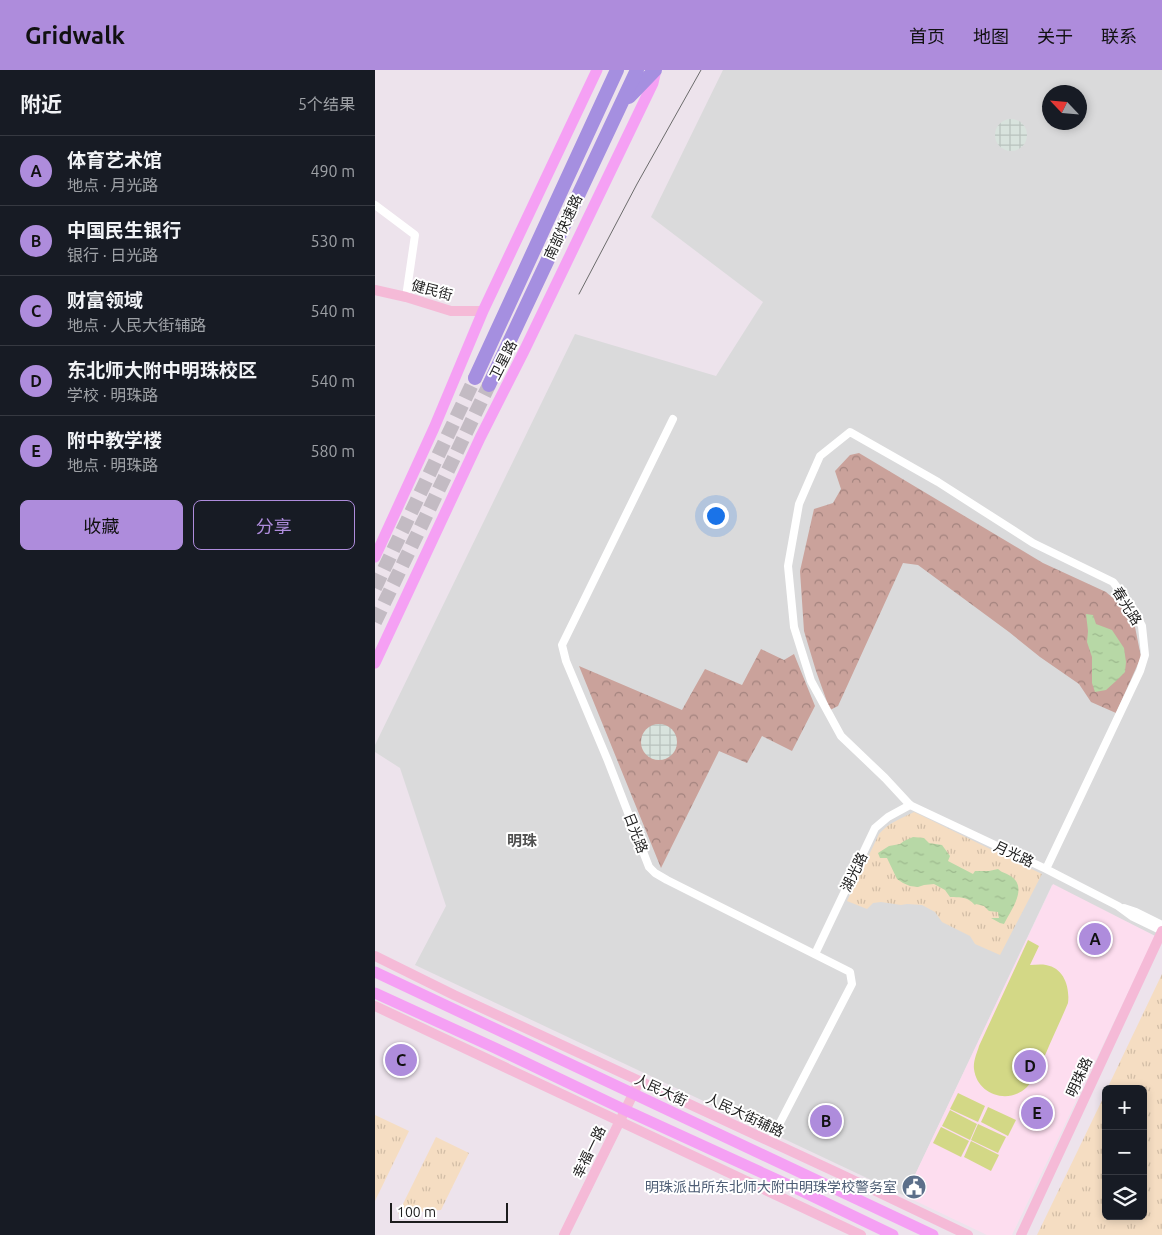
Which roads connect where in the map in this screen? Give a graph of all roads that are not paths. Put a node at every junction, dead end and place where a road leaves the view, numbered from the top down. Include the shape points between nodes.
1 (597, 70) edge
2 (637, 70) edge
3 (655, 70) edge
4 (615, 72) edge
5 (621, 104) junction
6 (375, 205) edge
7 (375, 290) edge
8 (406, 297) junction
9 (483, 311) junction
10 (475, 378) tunnel mouth
11 (489, 385) tunnel mouth
12 (673, 419) dead end
13 (375, 557) edge
14 (375, 663) edge
15 (910, 805) junction
16 (1046, 869) junction
17 (1118, 906) junction
18 (1162, 924) edge
19 (1162, 931) edge
20 (815, 954) junction
21 (375, 956) edge
22 (375, 972) edge
23 (375, 993) edge
24 (375, 1006) edge
25 (639, 1081) junction
26 (633, 1093) junction
27 (625, 1110) junction
28 (619, 1121) junction
29 (770, 1142) junction
30 (956, 1232) edge
31 (563, 1235) edge
32 (861, 1235) edge
33 (893, 1235) edge
34 (933, 1235) edge
35 (968, 1235) edge
36 (1021, 1235) edge

1 - 9 main road
2 - 5 highway, 南部快速路
3 - 5 highway
3 - 14 main road, 卫星路 via 653,83 480,438
4 - 10 highway, 南部快速路
5 - 11 highway, 南部快速路
6 - 8 street via 415,235
7 - 8 main road, 健民街
8 - 9 main road, 健民街 via 451,310
9 - 13 main road
12 - 20 street, 日光路 via 562,645 566,661 649,867 667,880
15 - 16 street, 月光路
15 - 16 street, 春光路 via 841,736 811,682 794,627 788,566 799,504 820,456 850,432 938,482 1033,543 1113,582 1142,626 1145,656 1140,670
15 - 20 street, 湖光路 via 875,828
16 - 17 street, 月光路
17 - 18 street
17 - 19 street
19 - 36 main road, 明珠路
20 - 29 street, 日光路 via 850,972 851,984
21 - 25 main road, 人民大街辅路
22 - 26 main road, 人民大街
23 - 27 main road
24 - 28 main road
25 - 26 main road, 幸福一路
25 - 29 main road, 人民大街辅路
26 - 27 main road, 幸福一路
26 - 34 main road, 人民大街
27 - 28 main road, 幸福一路
27 - 33 main road
28 - 31 main road, 幸福一路
28 - 32 main road
29 - 30 main road, 人民大街辅路
30 - 35 main road, 人民大街辅路

